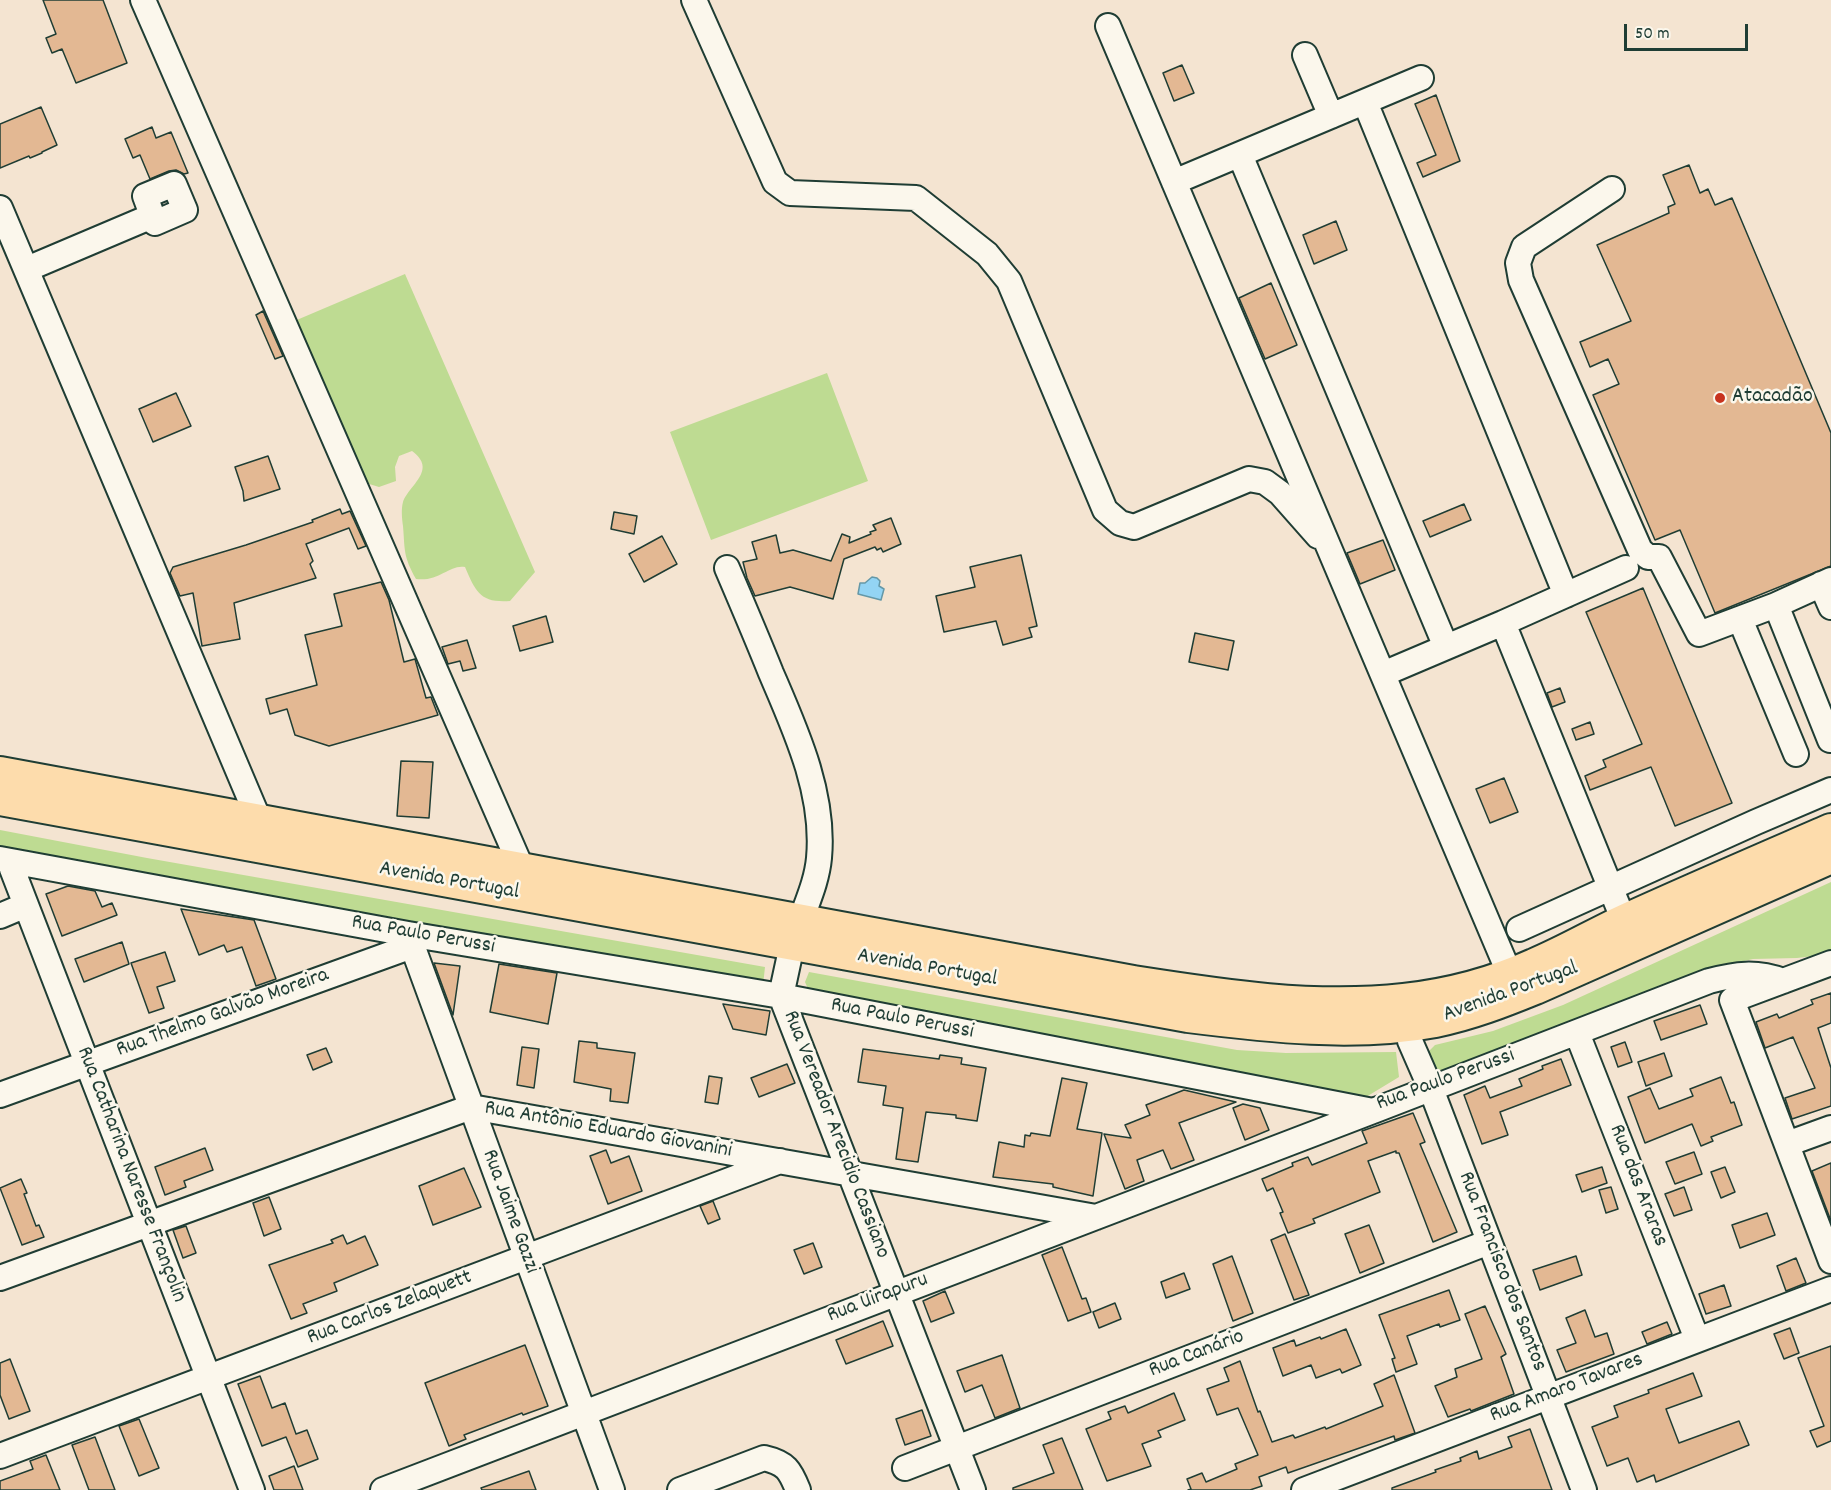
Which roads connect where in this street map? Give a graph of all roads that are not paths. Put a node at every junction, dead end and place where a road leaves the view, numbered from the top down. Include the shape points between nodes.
1 (144, 0) edge
2 (694, 0) edge
3 (1108, 26) dead end
4 (1305, 55) dead end
5 (1421, 78) dead end
6 (1365, 102) junction
7 (1331, 116) junction
8 (1240, 155) junction
9 (1174, 182) junction
10 (1612, 189) dead end
11 (0, 208) edge
12 (152, 216) dead end
13 (27, 268) junction
14 (1329, 546) junction
15 (727, 568) dead end
16 (1626, 568) dead end
17 (1826, 582) edge
18 (1566, 595) junction
19 (1776, 606) junction
20 (1831, 607) edge
21 (1740, 620) junction
22 (1503, 623) junction
23 (1446, 647) junction
24 (1383, 674) junction
25 (1830, 740) edge
26 (1796, 754) dead end
27 (0, 773) edge
28 (1831, 790) edge
29 (0, 799) edge
30 (259, 820) junction
31 (1756, 822) junction
32 (1831, 830) edge
33 (1831, 857) edge
34 (4, 860) edge
35 (522, 869) junction
36 (1741, 869) junction
37 (1610, 890) junction
38 (26, 905) junction
39 (0, 916) edge
40 (1624, 921) junction
41 (1520, 929) dead end
42 (796, 932) junction
43 (410, 940) junction
44 (1831, 963) edge
45 (1510, 975) junction
46 (1783, 981) junction
47 (1131, 994) junction
48 (781, 996) junction
49 (1408, 1025) junction
50 (1577, 1033) junction
51 (87, 1062) junction
52 (1431, 1089) junction
53 (0, 1095) edge
54 (471, 1107) junction
55 (1373, 1111) junction
56 (1831, 1128) edge
57 (1787, 1144) junction
58 (780, 1161) junction
59 (850, 1174) junction
60 (1096, 1217) junction
61 (149, 1224) junction
62 (1489, 1242) junction
63 (526, 1257) junction
64 (1831, 1261) edge
65 (0, 1278) edge
66 (1831, 1289) edge
67 (896, 1292) junction
68 (1697, 1339) junction
69 (208, 1378) junction
70 (1548, 1396) junction
71 (582, 1413) junction
72 (956, 1448) junction
73 (0, 1456) edge
74 (905, 1468) dead end
75 (252, 1490) edge
76 (383, 1490) edge
77 (612, 1490) edge
78 (680, 1490) edge
79 (798, 1490) edge
80 (973, 1490) edge
81 (1304, 1490) edge
82 (1584, 1490) edge

1 - 35 street
2 - 14 street via 775,182 790,193 916,198 987,254 1009,281 1105,510 1120,523 1134,527 1249,479 1265,482 1280,493
3 - 9 street
4 - 7 street
5 - 6 street
6 - 7 street
6 - 18 street
7 - 8 street
8 - 9 street
8 - 23 street
9 - 14 street
10 - 21 street via 1524,247 1518,263 1521,280 1640,550 1648,557 1659,557 1699,634
11 - 13 street
12 - 13 street
13 - 30 street
14 - 24 street
15 - 42 street, Rua Vereador Arecidio Cassiano via 786,708 808,769 819,819 819,859
16 - 18 street
17 - 19 street
17 - 20 street
18 - 22 street
19 - 21 street
19 - 25 street
21 - 26 street
22 - 23 street
22 - 37 street
23 - 24 street
24 - 45 street
27 - 30 main road
28 - 31 street
29 - 42 main road, Avenida Portugal
30 - 35 main road
31 - 36 street via 1744,841
31 - 37 street
32 - 36 main road
33 - 49 main road, Avenida Portugal via 1535,988 1459,1015
34 - 38 street, Rua Catharina Naresse Françolin
34 - 43 street, Rua Paulo Perussi
35 - 42 main road
36 - 40 main road
37 - 40 street
37 - 41 street
38 - 39 street
38 - 51 street, Rua Catharina Naresse Françolin
40 - 45 main road
42 - 47 main road, Avenida Portugal
42 - 48 street, Rua Vereador Arecidio Cassiano
43 - 48 street, Rua Paulo Perussi
43 - 51 street, Rua Thelmo Galvão Moreira
43 - 54 street, Rua Jaime Gazzi
44 - 46 street
45 - 47 main road via 1478,986 1405,1000 1347,1004
46 - 50 street, Rua Paulo Perussi via 1746,974 1708,981
46 - 57 street via 1732,1000
47 - 49 main road, Avenida Portugal via 1210,1019 1305,1028
48 - 55 street, Rua Paulo Perussi
48 - 59 street, Rua Vereador Arecidio Cassiano
49 - 52 street, Rua Francisco dos Santos via 1410,1041
50 - 52 street, Rua Paulo Perussi
50 - 68 street, Rua das Araras
51 - 53 street, Rua Thelmo Galvão Moreira
51 - 61 street, Rua Catharina Naresse Françolin
52 - 55 street, Rua Paulo Perussi
52 - 62 street, Rua Francisco dos Santos
54 - 58 street, Rua Antônio Eduardo Giovanini
54 - 61 street, Rua Antônio Eduardo Giovanini
54 - 63 street, Rua Jaime Gazzi
55 - 60 street, Rua Uirapuru
56 - 57 street
57 - 64 street
58 - 59 street, Rua Antônio Eduardo Giovanini
58 - 63 street, Rua Carlos Zelaquett
59 - 60 street, Rua Antônio Eduardo Giovanini
59 - 67 street, Rua Vereador Arecidio Cassiano
60 - 67 street, Rua Uirapuru
61 - 65 street, Rua Antônio Eduardo Giovanini
61 - 69 street, Rua Catharina Naresse Françolin
62 - 70 street, Rua Francisco dos Santos
62 - 72 street, Rua Canário
63 - 69 street, Rua Carlos Zelaquett
63 - 71 street, Rua Jaime Gazzi
66 - 68 street, Rua Amaro Tavares
67 - 71 street, Rua Uirapuru
67 - 72 street, Rua Vereador Arecidio Cassiano
68 - 70 street, Rua Amaro Tavares
69 - 73 street, Rua Carlos Zelaquett
69 - 75 street, Rua Catharina Naresse Françolin
70 - 81 street, Rua Amaro Tavares
70 - 82 street, Rua Francisco dos Santos
71 - 76 street, Rua Uirapuru
71 - 77 street, Rua Jaime Gazzi
72 - 74 street, Rua Canário
72 - 80 street, Rua Vereador Arecidio Cassiano
78 - 79 street via 764,1458 788,1468

